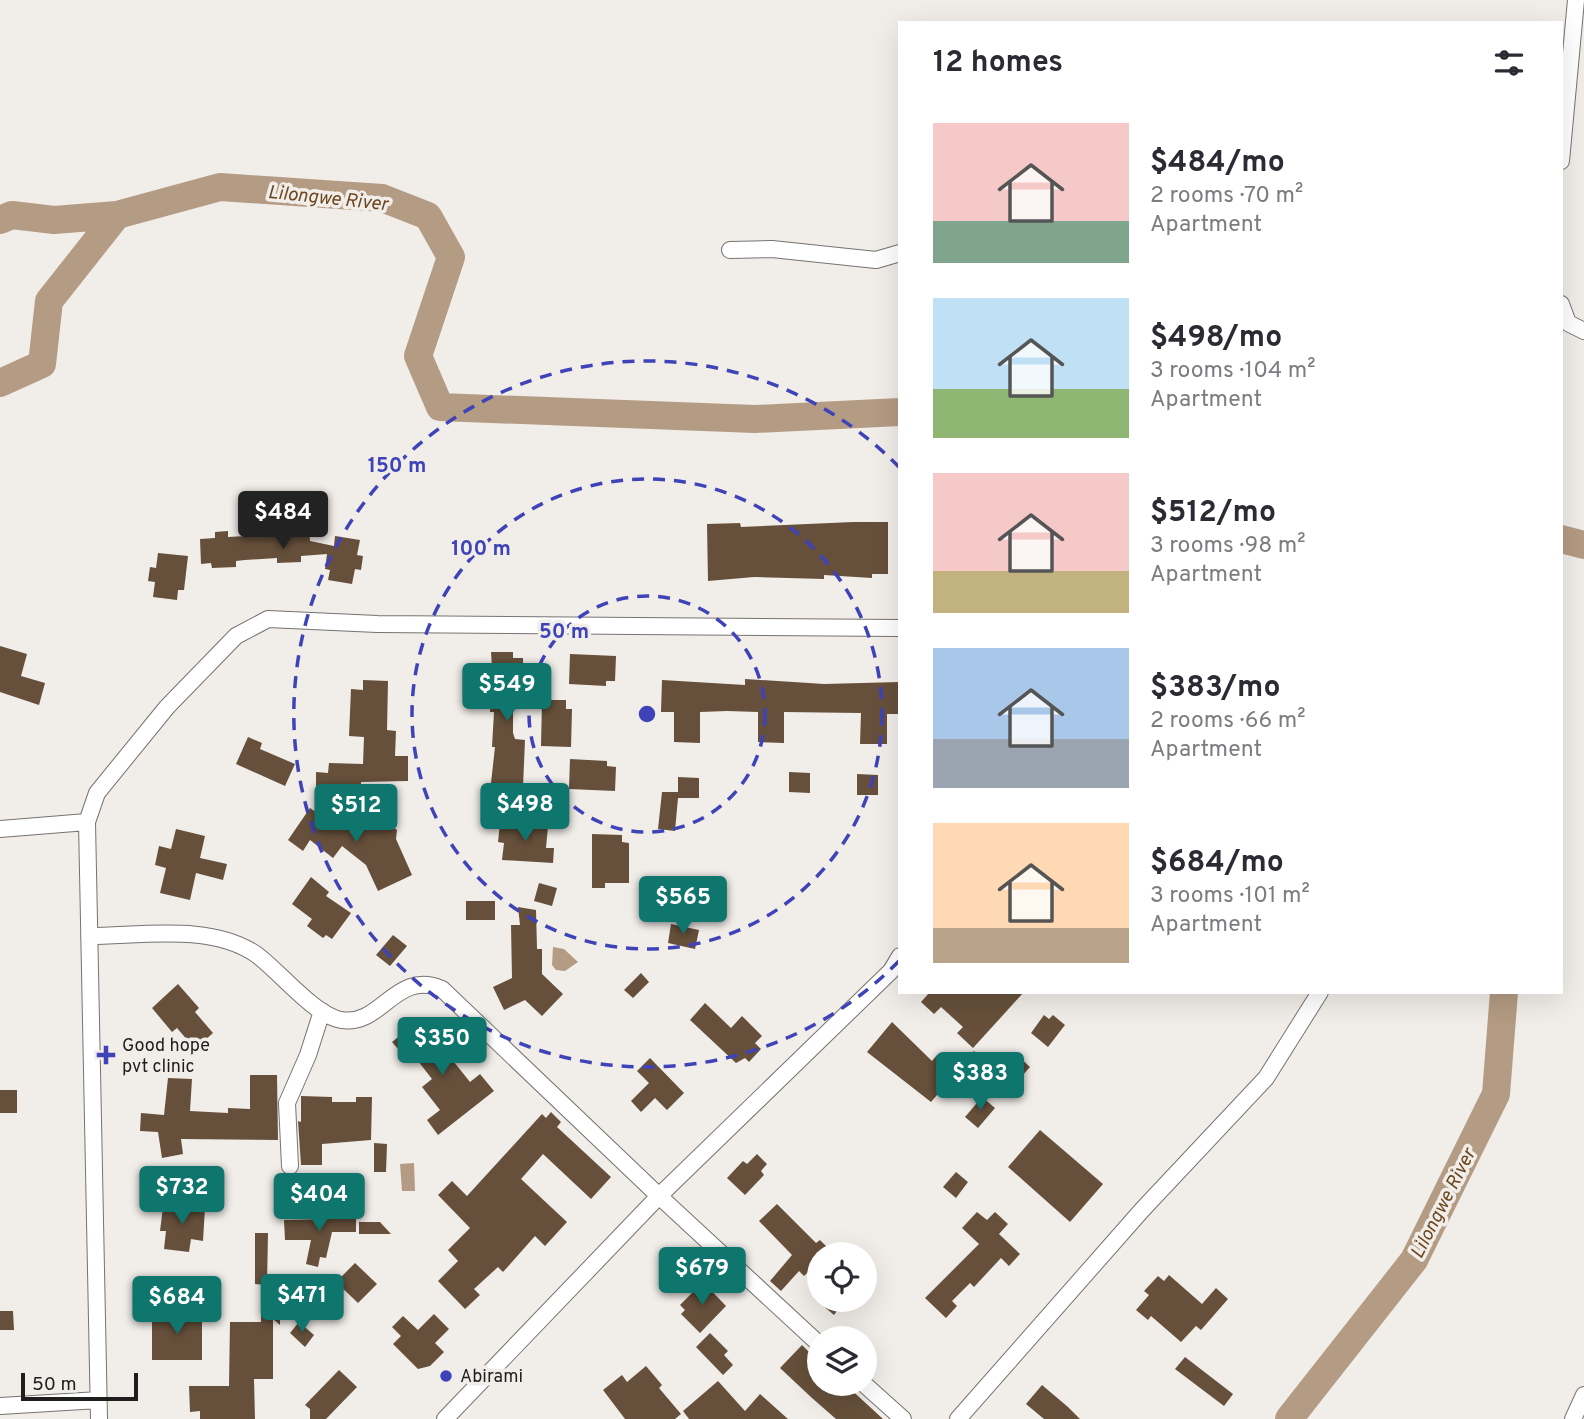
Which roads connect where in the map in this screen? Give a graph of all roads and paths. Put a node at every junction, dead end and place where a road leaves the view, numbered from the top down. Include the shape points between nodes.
1 (1576, 0) edge
2 (1563, 140) edge
3 (730, 250) dead end
4 (898, 254) edge
5 (1563, 309) edge
6 (1584, 331) edge
7 (898, 628) edge
8 (87, 822) junction
9 (0, 828) edge
10 (89, 936) junction
11 (898, 959) edge
12 (1319, 994) edge
13 (322, 1011) junction
14 (290, 1166) dead end
15 (659, 1196) junction
16 (807, 1333) edge
17 (1584, 1395) edge
18 (877, 1396) edge
19 (99, 1400) junction
20 (0, 1406) edge
21 (99, 1419) edge
22 (444, 1419) edge
23 (903, 1419) edge
24 (958, 1419) edge
25 (1573, 1419) edge

1 - 2 street
3 - 4 street via 772,249 876,260
5 - 6 street via 1568,323
7 - 8 street via 268,619 236,636 167,707 97,793
8 - 9 street
8 - 10 street
10 - 13 street via 198,936 239,945
10 - 19 street
11 - 15 street
12 - 24 street via 1266,1078 1142,1210
13 - 14 street via 287,1103
13 - 15 street via 332,1018 355,1020 407,987 431,984 442,989
15 - 16 street
15 - 22 street
17 - 25 street
18 - 23 street
19 - 20 street
19 - 21 street

